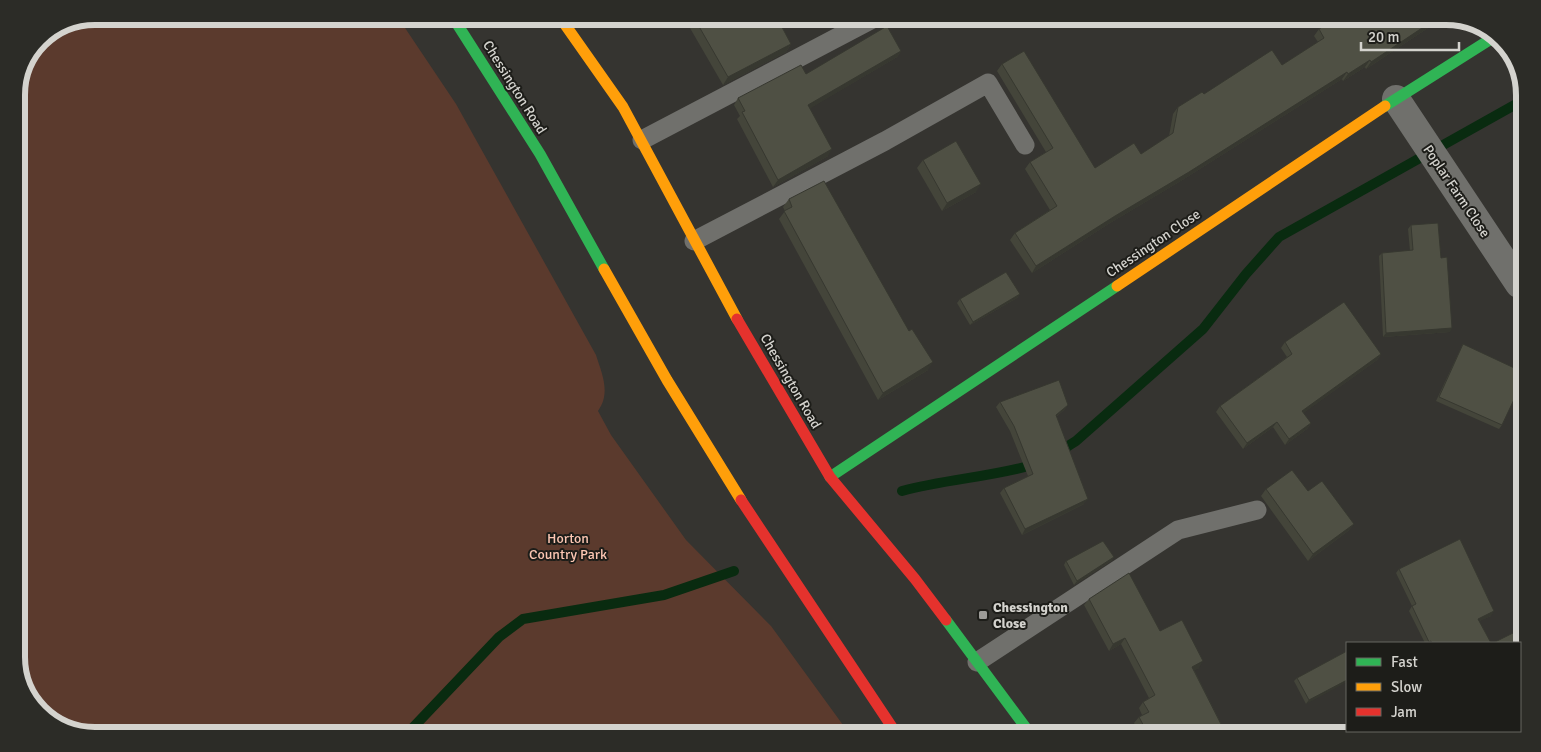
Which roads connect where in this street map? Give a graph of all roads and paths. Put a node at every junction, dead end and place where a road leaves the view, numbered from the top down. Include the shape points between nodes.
1 (458, 25) edge
2 (566, 25) edge
3 (861, 25) edge
4 (1489, 40) edge
5 (1396, 99) junction
6 (642, 140) junction
7 (1025, 145) dead end
8 (694, 241) junction
9 (1516, 280) edge
10 (830, 477) junction
11 (1256, 510) dead end
12 (977, 662) junction
13 (892, 727) edge
14 (1025, 727) edge

1 - 13 main road, Chessington Road via 540,154 685,409 745,506
2 - 6 main road, Chessington Road
3 - 6 lane
4 - 5 main road, Chessington Close
5 - 9 street, Poplar Farm Close
5 - 10 main road, Chessington Close
6 - 8 main road, Chessington Road
7 - 8 lane via 988,83
8 - 10 main road, Chessington Road
10 - 12 main road, Chessington Road via 915,579
11 - 12 lane via 1178,530
12 - 14 main road, Chessington Road

